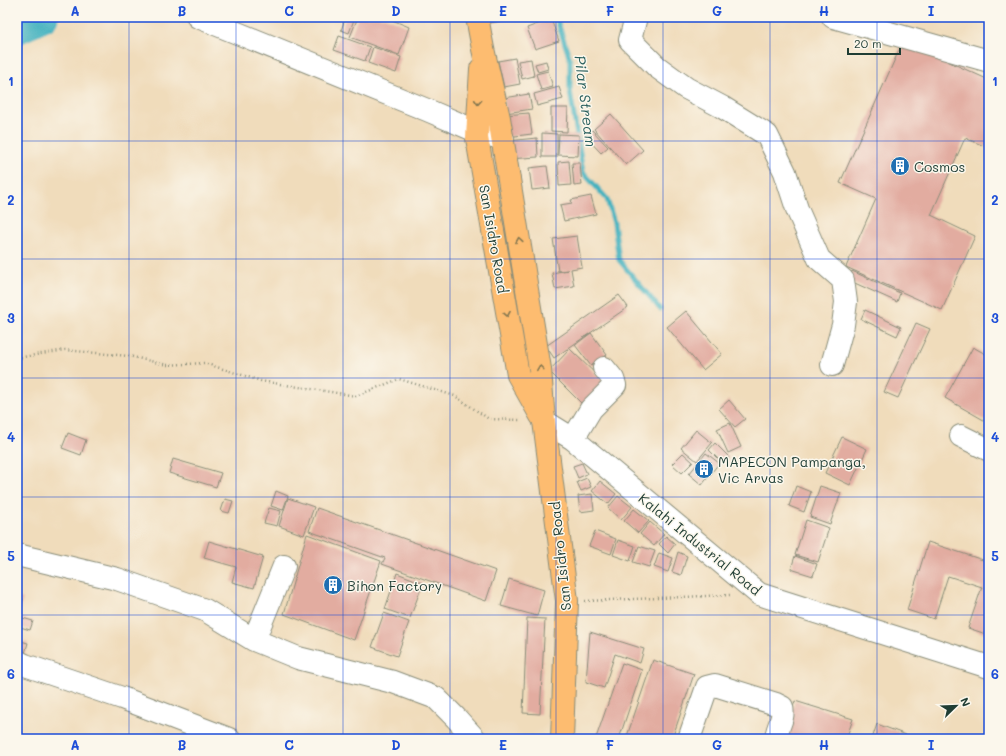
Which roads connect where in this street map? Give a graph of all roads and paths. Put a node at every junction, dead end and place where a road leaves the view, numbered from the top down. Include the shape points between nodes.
1 (198, 17) edge
2 (477, 17) edge
3 (636, 17) edge
4 (833, 17) edge
5 (483, 50) junction
6 (989, 61) edge
7 (476, 131) junction
8 (503, 139) junction
9 (17, 358) edge
10 (832, 365) dead end
11 (604, 368) dead end
12 (544, 421) junction
13 (960, 436) dead end
14 (573, 439) junction
15 (989, 450) edge
16 (17, 555) edge
17 (284, 566) dead end
18 (759, 594) junction
19 (567, 601) junction
20 (254, 640) junction
21 (17, 661) edge
22 (989, 667) edge
23 (230, 739) edge
24 (475, 739) edge
25 (562, 739) edge
26 (689, 739) edge
27 (776, 739) edge

1 - 7 street
2 - 5 main road, San Isidro Road
3 - 10 street via 630,40 657,67 686,88 767,135 785,172 797,209 819,259 843,280 846,302 843,325
4 - 6 street
5 -> 7 main road, San Isidro Road
5 - 8 main road, San Isidro Road
7 - 8 street
7 -> 12 main road, San Isidro Road via 518,375
12 -> 8 main road, San Isidro Road via 540,369
9 - 12 path via 65,350 130,356 167,365 204,363 261,381 356,396 399,379 455,396 489,419
11 - 14 street via 615,384 591,409
12 - 14 street, Kalahi Industrial Road
12 - 19 main road, San Isidro Road
13 - 15 street
14 - 18 street, Kalahi Industrial Road
16 - 20 street via 117,579 205,610
17 - 20 street
18 - 19 path
18 - 22 street, Kalahi Industrial Road
19 - 25 main road, San Isidro Road
20 - 24 street via 298,658 393,682 436,698
21 - 23 street
26 - 27 street via 707,687 715,685 782,707 783,714

